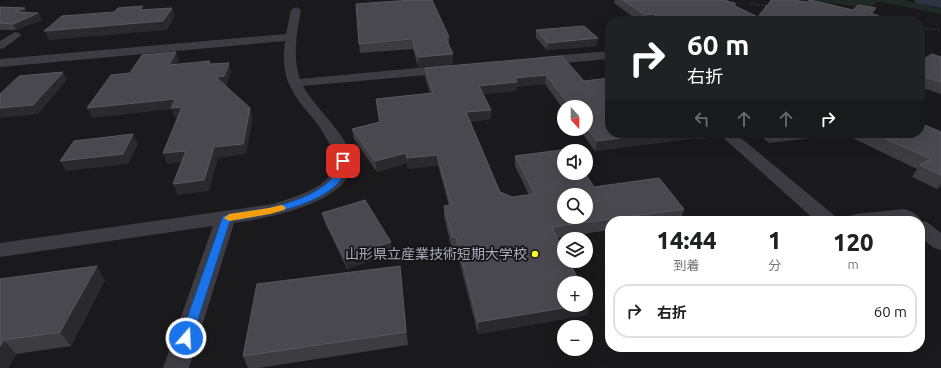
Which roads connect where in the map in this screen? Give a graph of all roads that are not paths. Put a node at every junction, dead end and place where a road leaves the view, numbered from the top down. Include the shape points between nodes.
1 (296, 10) dead end
2 (16, 35) dead end
3 (290, 37) junction
4 (0, 46) edge
5 (605, 55) edge
6 (531, 62) edge
7 (0, 63) edge
8 (460, 68) edge
9 (295, 83) junction
10 (732, 138) edge
11 (822, 216) edge
12 (226, 218) junction
13 (925, 231) edge
14 (941, 243) edge
15 (0, 250) edge
16 (176, 368) edge

1 - 3 street
2 - 4 street
3 - 7 street
3 - 9 street via 290,64
5 - 6 street
8 - 9 street
9 - 12 street via 339,148 343,161 341,173 332,184 300,202 270,211
10 - 11 street
12 - 15 street
12 - 16 street
13 - 14 street

